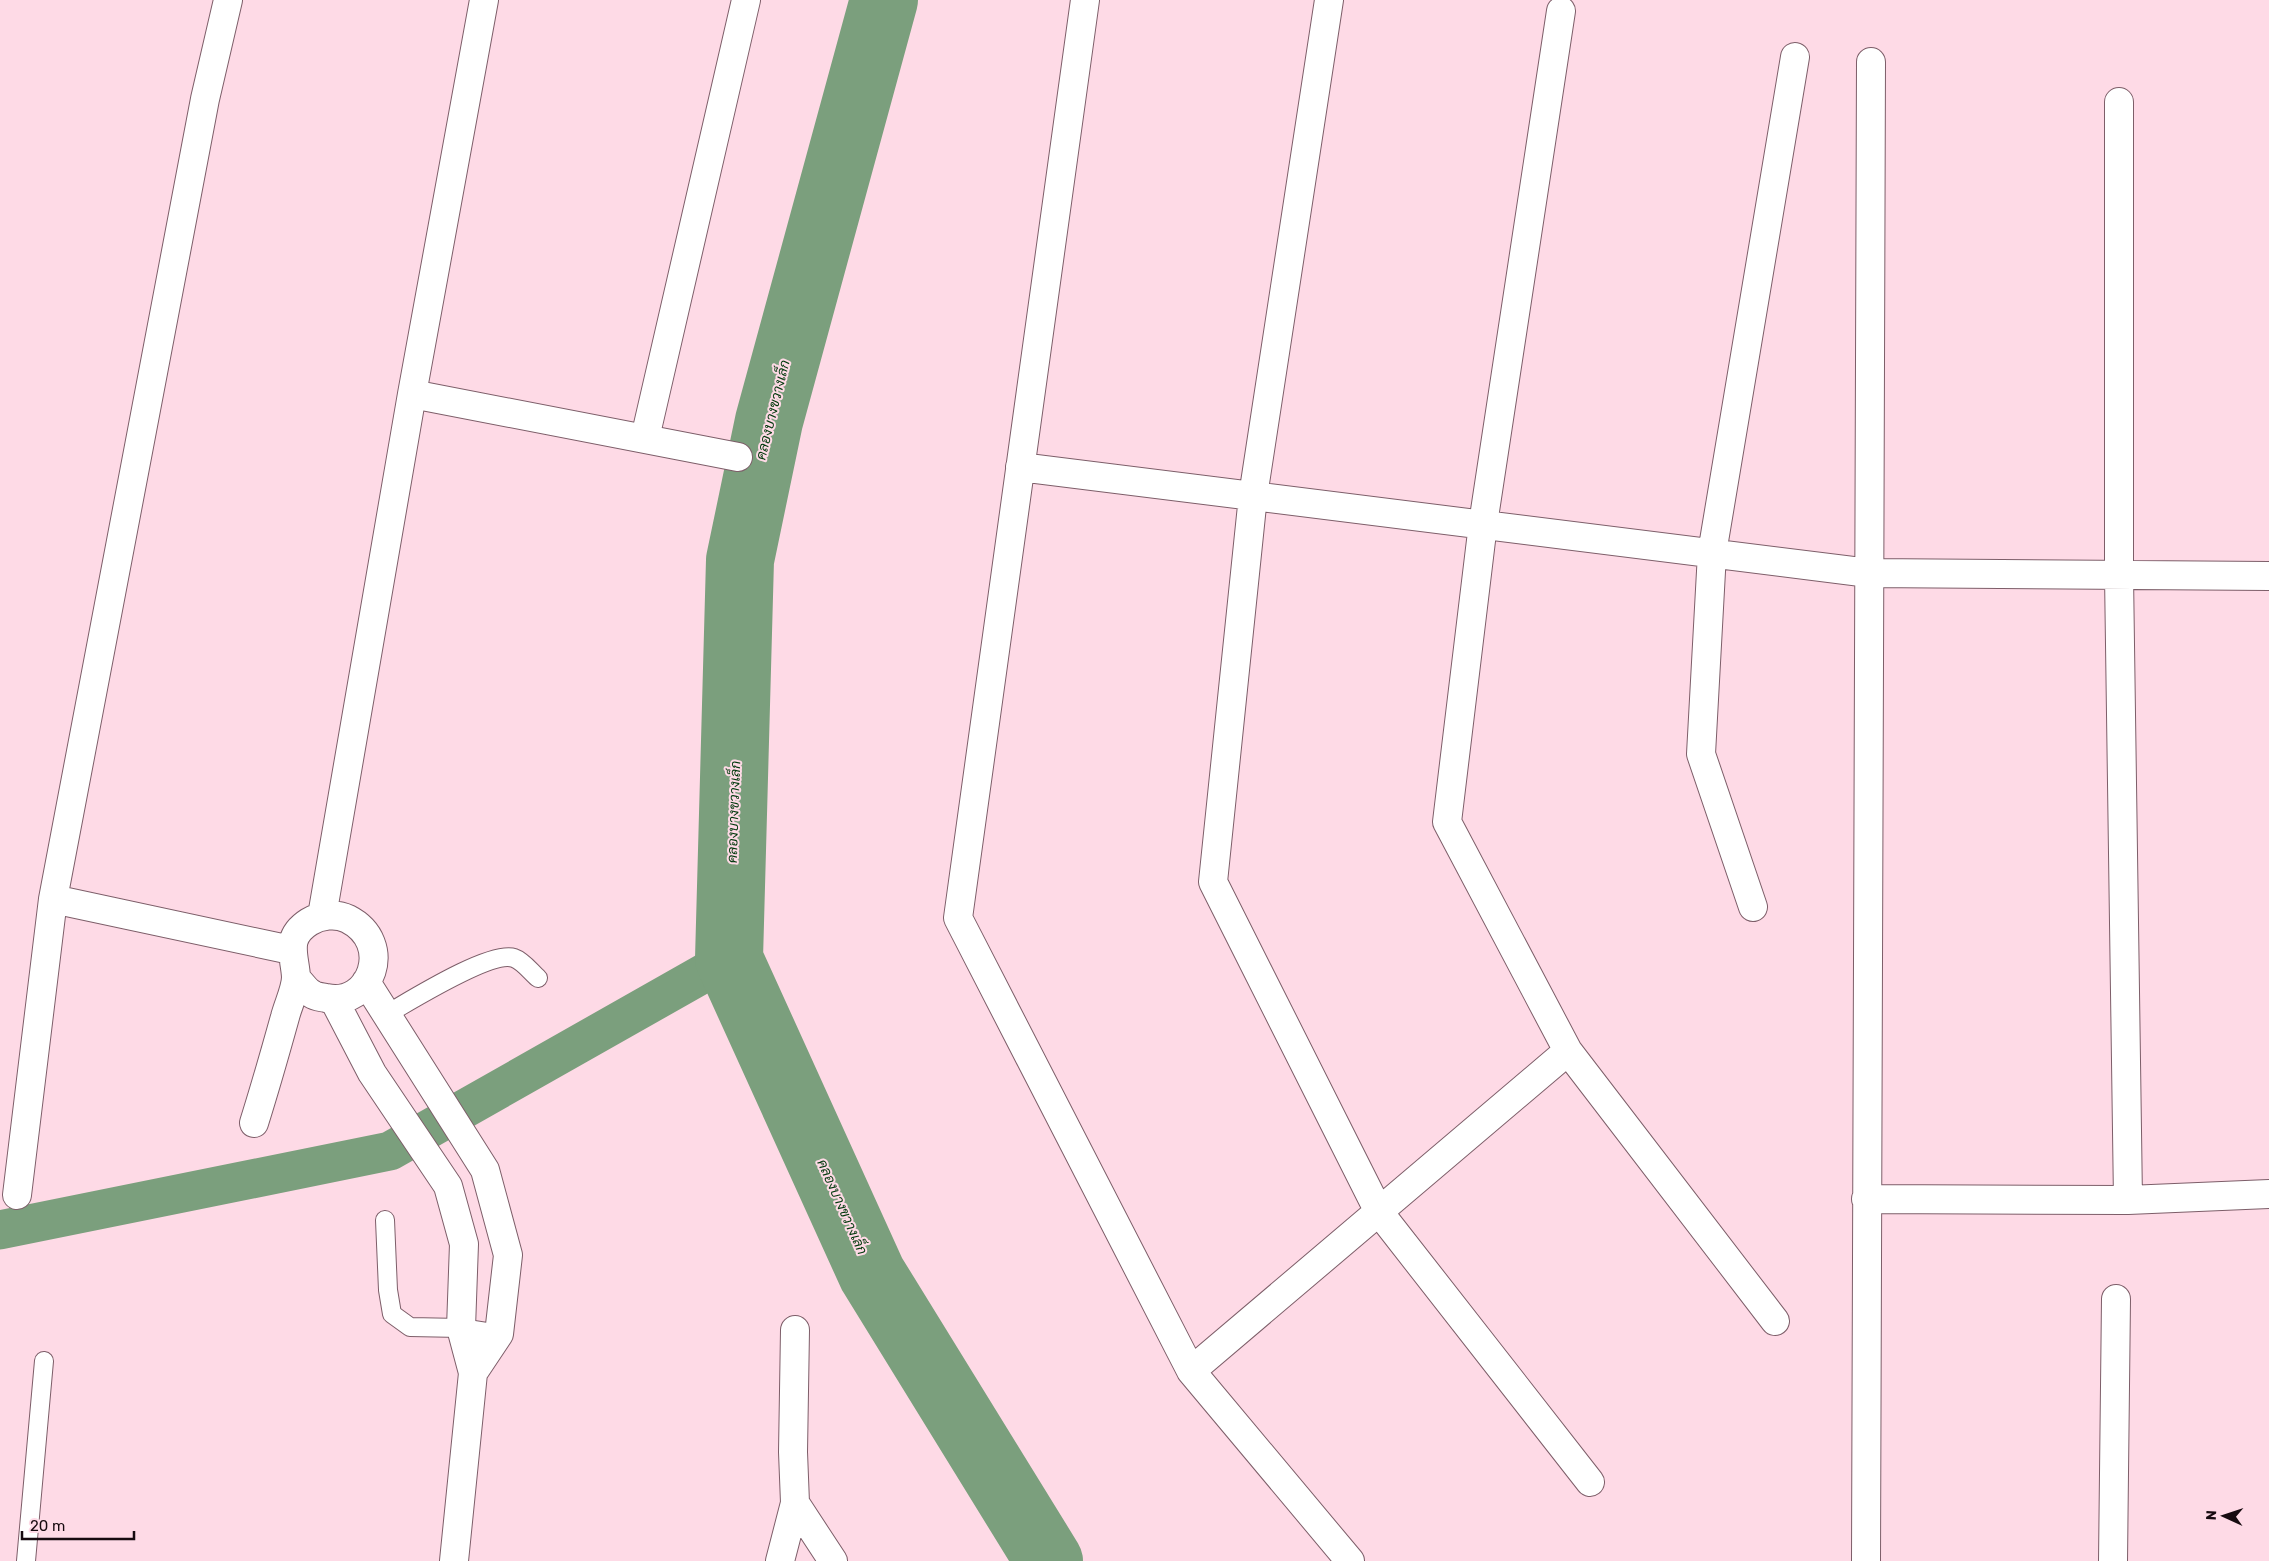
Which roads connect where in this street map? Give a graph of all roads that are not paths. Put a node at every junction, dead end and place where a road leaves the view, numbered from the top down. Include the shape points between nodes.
1 (228, 0) edge
2 (484, 0) edge
3 (746, 0) edge
4 (1085, 0) edge
5 (1329, 0) edge
6 (1561, 11) dead end
7 (1795, 57) dead end
8 (1871, 62) dead end
9 (2119, 102) dead end
10 (412, 394) junction
11 (645, 438) junction
12 (738, 457) dead end
13 (1020, 467) junction
14 (1253, 496) junction
15 (1483, 524) junction
16 (1712, 553) junction
17 (1869, 573) junction
18 (2119, 575) junction
19 (2269, 576) edge
20 (53, 899) junction
21 (1753, 907) dead end
22 (322, 916) junction
23 (291, 950) junction
24 (296, 978) junction
25 (538, 978) dead end
26 (366, 982) junction
27 (334, 1000) junction
28 (387, 1014) junction
29 (1568, 1051) junction
30 (254, 1123) dead end
31 (2269, 1194) edge
32 (17, 1196) dead end
33 (1866, 1199) junction
34 (2128, 1200) junction
35 (1379, 1212) junction
36 (384, 1220) dead end
37 (2116, 1299) dead end
38 (1775, 1321) dead end
39 (461, 1328) junction
40 (795, 1330) dead end
41 (499, 1334) junction
42 (44, 1361) dead end
43 (1191, 1372) junction
44 (473, 1374) junction
45 (1590, 1482) dead end
46 (795, 1503) junction
47 (26, 1561) edge
48 (454, 1561) edge
49 (780, 1561) edge
50 (833, 1561) edge
51 (1350, 1561) edge
52 (1866, 1561) edge
53 (2113, 1561) edge

1 - 20 street via 206,99
2 - 10 street
3 - 11 street
4 - 13 street
5 - 14 street
6 - 15 street
7 - 16 street
8 - 17 street
9 - 18 street
10 - 11 street
10 - 22 street
11 - 12 street
13 - 14 street
13 - 43 street via 958,918
14 - 15 street
14 - 35 street via 1213,882
15 - 16 street
15 - 29 street via 1447,822
16 - 17 street
16 - 21 street via 1701,754
17 - 18 street
17 - 33 street
18 - 19 street
18 - 34 street
20 - 23 street
20 - 32 street
22 - 23 street via 307,923
22 - 26 street via 343,916 361,925 372,942 374,963
23 - 24 street
24 - 27 street via 312,995
24 - 30 street
25 - 28 lane via 516,958 496,958 453,976
26 - 27 street via 353,995
26 - 28 street
27 - 39 street via 372,1073 448,1186 464,1244
28 - 41 street via 485,1170 508,1255
29 - 35 street
29 - 38 street
31 - 34 street
33 - 34 street
33 - 52 street
35 - 43 street
35 - 45 street
36 - 39 lane via 392,1314 410,1327
37 - 53 street
39 - 41 lane
39 - 44 street
40 - 46 street
41 - 44 street
42 - 47 lane
43 - 51 street
44 - 48 street
46 - 49 street
46 - 50 street

